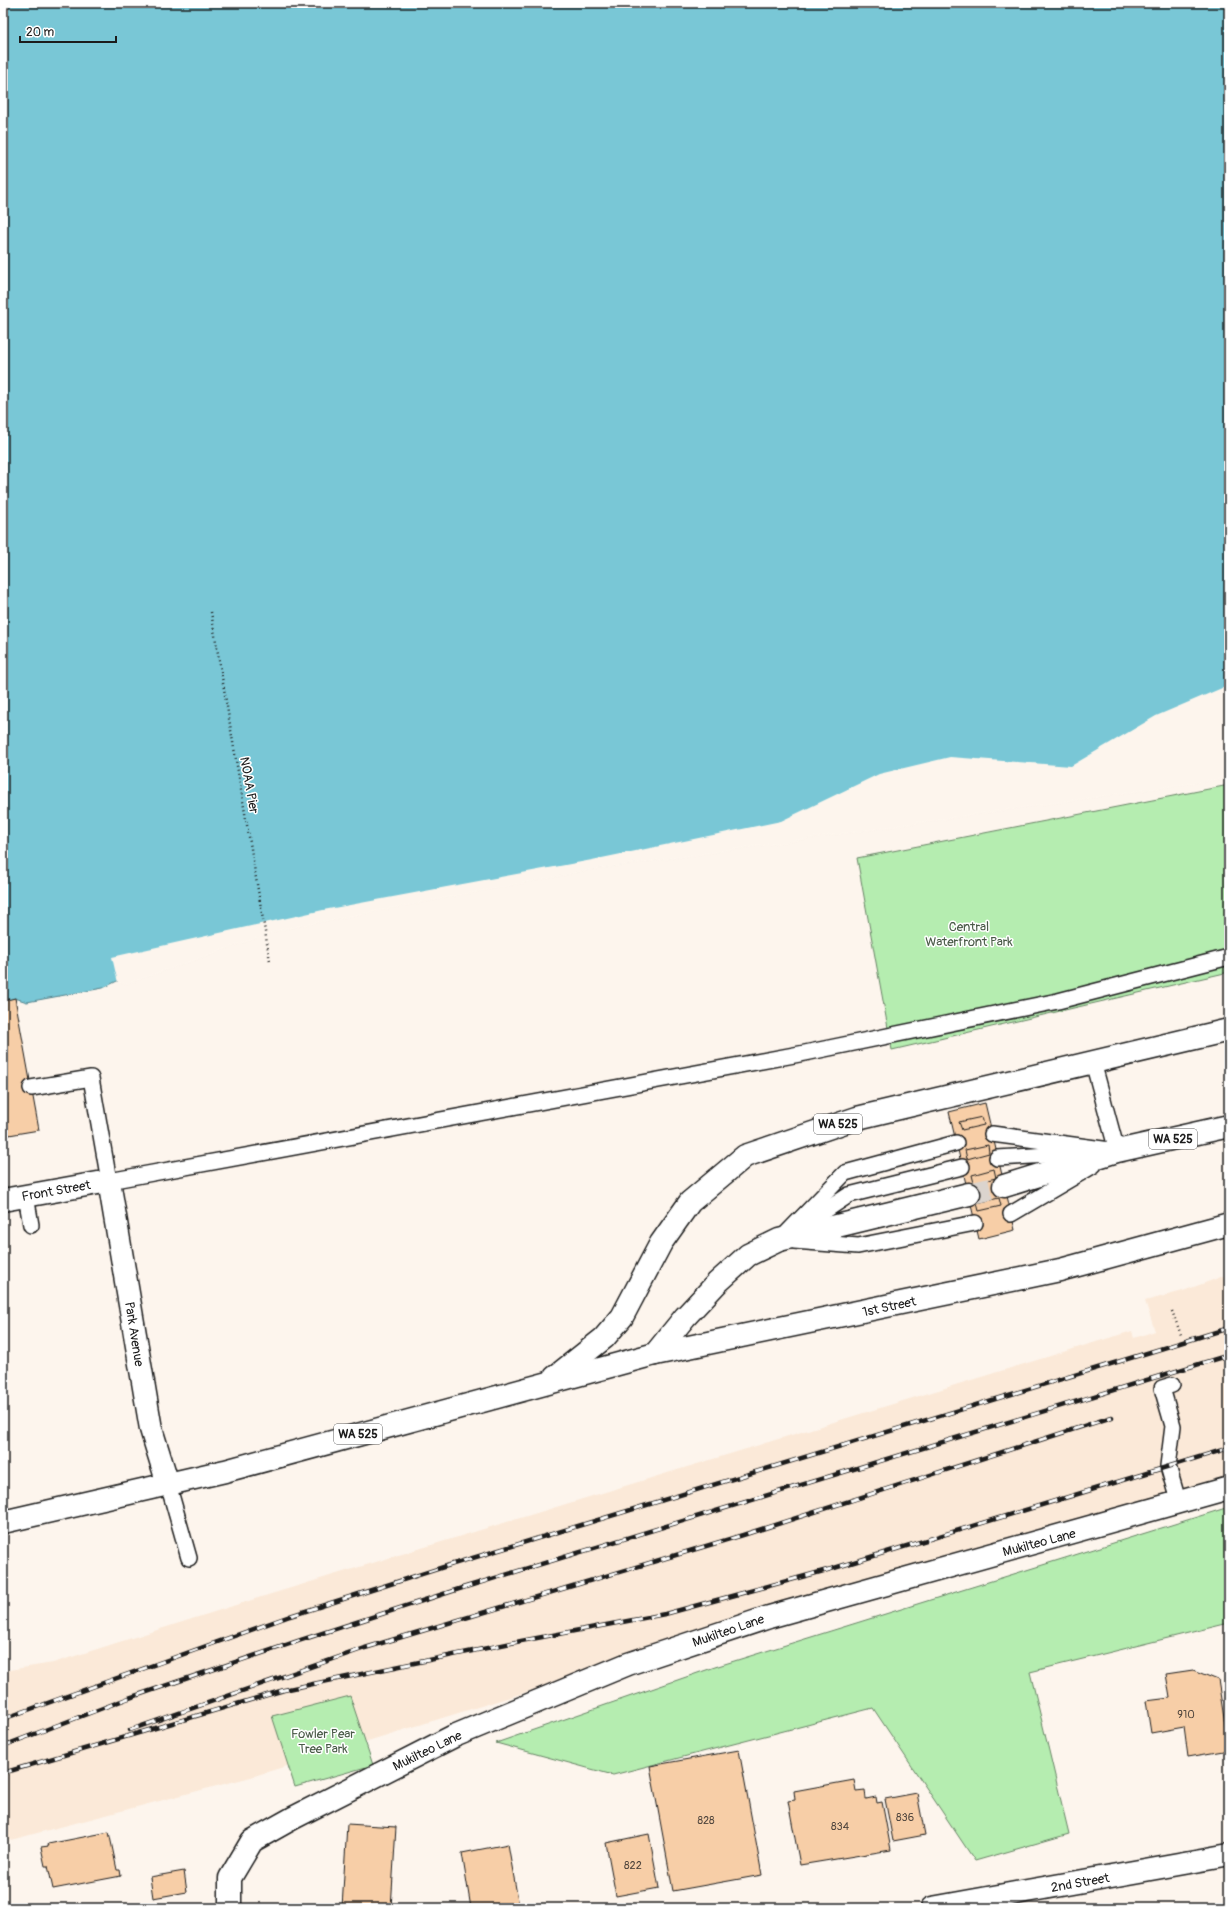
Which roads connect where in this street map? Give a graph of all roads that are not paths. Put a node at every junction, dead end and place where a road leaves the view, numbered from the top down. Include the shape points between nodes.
1 (1229, 957) edge
2 (1229, 1030) edge
3 (1093, 1062) junction
4 (31, 1088) dead end
5 (1229, 1126) edge
6 (992, 1134) dead end
7 (956, 1143) dead end
8 (1117, 1151) junction
9 (998, 1158) dead end
10 (962, 1167) dead end
11 (109, 1181) junction
12 (1004, 1186) tunnel mouth
13 (968, 1194) tunnel mouth
14 (26, 1196) junction
15 (3, 1200) edge
16 (1010, 1214) dead end
17 (975, 1223) dead end
18 (1229, 1224) edge
19 (31, 1225) dead end
20 (779, 1240) junction
21 (654, 1354) junction
22 (548, 1382) junction
23 (1172, 1385) dead end
24 (168, 1484) junction
25 (1229, 1488) edge
26 (1179, 1504) junction
27 (3, 1522) edge
28 (189, 1558) dead end
29 (1229, 1855) edge
30 (946, 1907) edge
31 (230, 1908) edge

1 - 11 lane via 1058,1001 805,1053
2 - 3 street, WA 525
3 - 8 lane
3 - 22 street, WA 525 via 857,1118 745,1156 690,1202 661,1243 622,1317 604,1338
4 - 11 lane via 91,1078
5 - 8 street, WA 525
6 - 8 lane, WA 525
7 - 20 lane via 845,1173
8 - 9 lane, WA 525
8 - 12 street, WA 525
8 - 16 lane, WA 525
10 - 20 lane via 849,1195
11 - 14 street, Front Street
11 - 24 street, Park Avenue via 151,1429
13 - 20 street
14 - 15 street, Front Street
14 - 19 lane
17 - 20 lane via 858,1246
18 - 21 street, 1st Street via 1060,1270
20 - 21 street via 748,1255 717,1283
21 - 22 street, 1st Street / WA 525
22 - 24 street, WA 525 via 225,1471
23 - 26 lane via 1162,1388 1173,1426 1168,1466
24 - 27 street, WA 525
24 - 28 lane
25 - 26 street, Mukilteo Lane
26 - 31 street, Mukilteo Lane via 769,1617 628,1664 454,1736 252,1841 230,1878
29 - 30 street, 2nd Street

